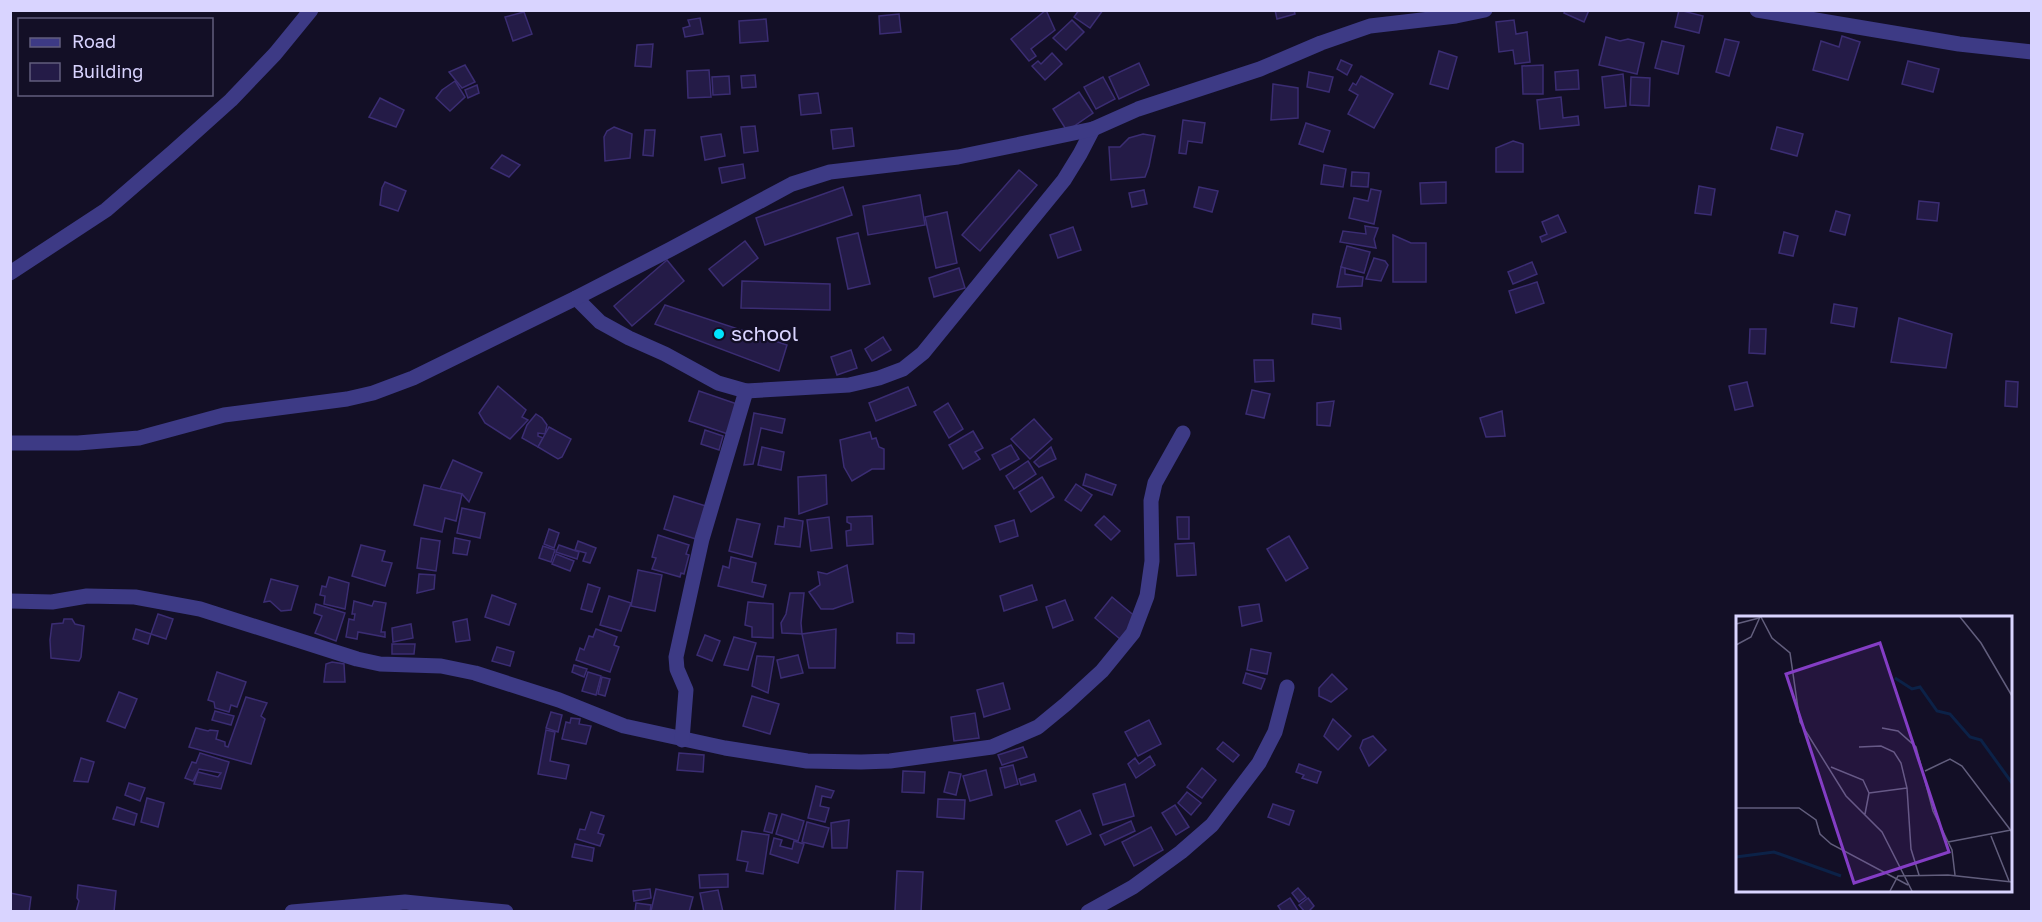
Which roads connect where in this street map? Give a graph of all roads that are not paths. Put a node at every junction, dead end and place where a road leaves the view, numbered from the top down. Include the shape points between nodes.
1 (311, 10) edge
2 (1485, 10) edge
3 (1757, 10) edge
4 (2031, 52) edge
5 (1093, 129) junction
6 (10, 273) edge
7 (576, 298) junction
8 (746, 391) junction
9 (10, 432) edge
10 (1183, 433) dead end
11 (32, 442) junction
12 (10, 443) edge
13 (10, 601) edge
14 (1287, 687) dead end
15 (682, 740) junction
16 (292, 912) edge
17 (506, 912) edge
18 (1089, 912) edge

1 - 6 street via 231,100 173,152 106,210
2 - 5 street via 1370,26 1260,69 1138,109
3 - 4 street via 1959,44
5 - 7 street via 958,157 830,172 792,183
5 - 8 street via 1064,180 923,353 903,369 849,385
7 - 8 street via 600,322 629,338 718,383
7 - 11 street via 413,378 373,393 224,415 139,438
8 - 15 street via 702,539 677,647 677,669 686,690
9 - 11 street
10 - 15 street via 1155,483 1147,596 1133,633 1102,671 1038,727 992,747 923,758 861,762 807,761
11 - 12 street
13 - 15 street via 135,597 200,609 357,660 441,666 475,673 559,699 624,726
14 - 18 street via 1275,732 1259,763 1212,825 1133,887
16 - 17 street via 405,902

